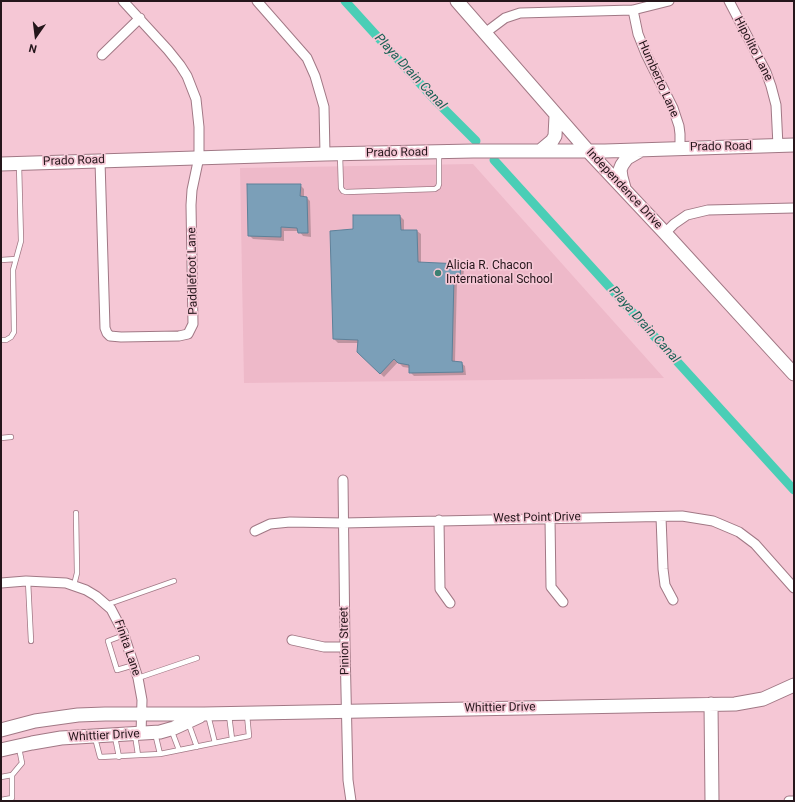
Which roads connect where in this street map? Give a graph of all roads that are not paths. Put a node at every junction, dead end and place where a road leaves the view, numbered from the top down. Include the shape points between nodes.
1 (123, 1) edge
2 (257, 1) edge
3 (457, 1) edge
4 (669, 1) edge
5 (728, 1) edge
6 (633, 10) junction
7 (140, 18) junction
8 (485, 33) junction
9 (102, 55) dead end
10 (556, 116) junction
11 (794, 145) edge
12 (778, 146) junction
13 (680, 148) junction
14 (643, 149) junction
15 (540, 151) junction
16 (588, 151) junction
17 (439, 152) junction
18 (325, 154) junction
19 (340, 154) junction
20 (199, 157) junction
21 (100, 161) junction
22 (19, 163) junction
23 (1, 164) edge
24 (625, 190) junction
25 (794, 208) edge
26 (666, 233) junction
27 (16, 259) junction
28 (1, 260) edge
29 (1, 340) edge
30 (794, 374) edge
31 (11, 437) dead end
32 (1, 438) edge
33 (343, 480) dead end
34 (76, 513) dead end
35 (661, 516) junction
36 (550, 519) junction
37 (439, 520) junction
38 (343, 523) junction
39 (255, 531) dead end
40 (174, 581) dead end
41 (28, 582) junction
42 (1, 583) edge
43 (74, 585) junction
44 (794, 588) edge
45 (673, 600) dead end
46 (563, 602) dead end
47 (450, 603) dead end
48 (106, 605) junction
49 (124, 635) junction
50 (292, 640) dead end
51 (31, 641) dead end
52 (345, 647) junction
53 (197, 658) dead end
54 (134, 665) junction
55 (138, 678) junction
56 (794, 685) edge
57 (711, 704) junction
58 (347, 711) junction
59 (246, 713) junction
60 (141, 714) junction
61 (206, 714) junction
62 (228, 714) junction
63 (187, 722) junction
64 (171, 729) junction
65 (1, 730) edge
66 (155, 732) junction
67 (138, 734) junction
68 (115, 735) junction
69 (94, 736) junction
70 (232, 739) junction
71 (215, 743) junction
72 (18, 746) junction
73 (197, 746) junction
74 (1, 750) edge
75 (179, 750) junction
76 (160, 754) junction
77 (119, 756) junction
78 (138, 756) junction
79 (12, 775) junction
80 (1, 777) edge
81 (1, 800) edge
82 (351, 801) edge
83 (712, 801) edge
84 (789, 801) edge
85 (794, 801) edge

1 - 7 street, Paddlefoot Lane
2 - 18 street via 307,58 324,107
3 - 8 street, Independence Drive
4 - 6 street
5 - 12 street, Hipolito Lane via 771,86 776,105
6 - 8 street via 520,13 505,18
6 - 13 street, Humberto Lane via 638,34 679,126
7 - 9 street
7 - 20 street, Paddlefoot Lane via 187,76 196,99
8 - 10 street, Independence Drive
10 - 15 street via 555,136
10 - 16 street, Independence Drive
11 - 12 street, Prado Road
12 - 13 street, Prado Road
13 - 14 street, Prado Road
14 - 16 street, Prado Road
14 - 24 street via 632,154 622,165 620,170
15 - 16 street, Prado Road
15 - 17 street, Prado Road
16 - 24 street, Independence Drive
17 - 19 street, Prado Road
17 - 19 lane via 440,184 435,189 346,192 341,188
18 - 19 street, Prado Road
18 - 20 street, Prado Road
20 - 21 street, Prado Road
20 - 21 street, Paddlefoot Lane via 192,190 193,324 188,334 179,336 121,337 110,336 107,333
21 - 22 street, Prado Road
22 - 23 street, Prado Road
22 - 27 lane via 21,241
24 - 26 street, Independence Drive
25 - 26 street via 708,210 687,215
26 - 30 street, Independence Drive
27 - 28 lane
27 - 29 lane via 12,270 14,332 11,337
31 - 32 lane
33 - 38 street, Pinion Street
34 - 43 lane via 77,573
35 - 36 street, West Point Drive
35 - 44 street, West Point Drive via 701,518 724,524 740,532 755,544
35 - 45 street via 665,585
36 - 37 street, West Point Drive
36 - 46 street via 551,587
37 - 38 street, West Point Drive
37 - 47 street via 440,589
38 - 39 street, West Point Drive via 290,522 270,524
38 - 52 street, Pinion Street
40 - 48 lane
41 - 42 street, Finita Lane
41 - 43 street, Finita Lane
41 - 51 lane
43 - 48 street, Finita Lane via 96,596
48 - 49 street, Finita Lane via 117,618
49 - 54 street, Finita Lane
49 - 54 lane via 108,641 117,670
50 - 52 street via 324,647
52 - 58 street, Pinion Street
53 - 55 lane
54 - 55 street, Finita Lane
55 - 60 street, Finita Lane via 142,700
56 - 57 street, Whittier Drive via 763,699 735,704
57 - 58 street, Whittier Drive
57 - 83 street
58 - 59 street, Whittier Drive
58 - 82 street, Pinion Street via 348,780
59 - 62 street, Whittier Drive
59 - 70 lane via 250,736
60 - 61 street, Whittier Drive
60 - 65 street, Whittier Drive via 78,715
60 - 67 street, Finita Lane
61 - 62 street, Whittier Drive
61 - 63 street, Whittier Drive
61 - 71 lane
62 - 70 lane
63 - 64 street, Whittier Drive
63 - 73 lane
64 - 66 street, Whittier Drive
64 - 75 lane
66 - 67 street, Whittier Drive
66 - 76 lane
67 - 68 street, Whittier Drive
67 - 78 lane
68 - 69 street, Whittier Drive
68 - 77 lane
69 - 72 street, Whittier Drive via 61,738
69 - 77 lane via 100,757
70 - 71 lane
71 - 73 lane
72 - 74 street, Whittier Drive
72 - 79 lane via 22,763
73 - 75 lane
75 - 76 lane
76 - 78 lane
77 - 78 lane
79 - 80 lane
79 - 81 lane via 12,798
84 - 85 street

